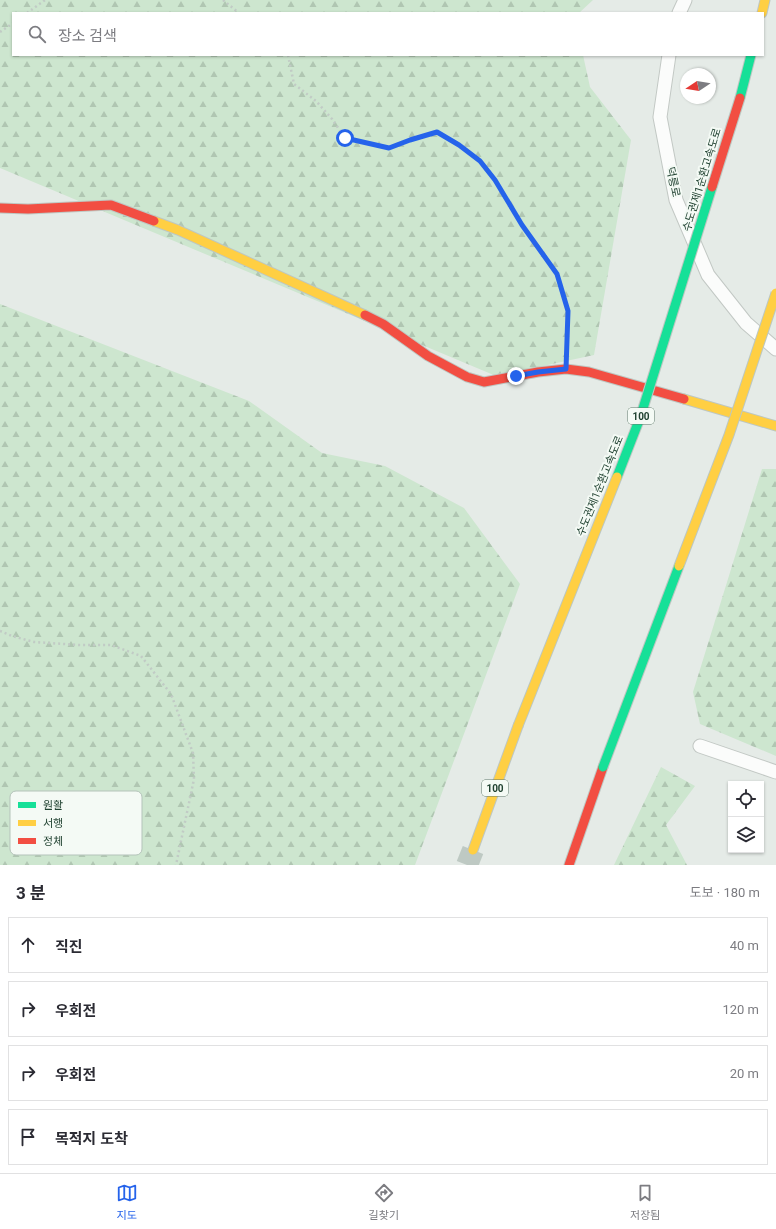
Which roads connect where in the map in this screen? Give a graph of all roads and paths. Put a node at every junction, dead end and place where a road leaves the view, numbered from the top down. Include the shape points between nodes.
1 (45, 0) edge
2 (223, 0) edge
3 (685, 0) edge
4 (765, 0) edge
5 (28, 12) edge
6 (239, 12) edge
7 (679, 12) edge
8 (762, 12) edge
9 (12, 23) edge
10 (0, 32) edge
11 (288, 56) edge
12 (669, 56) edge
13 (751, 56) edge
14 (0, 208) edge
15 (776, 293) edge
16 (776, 349) edge
17 (566, 369) junction
18 (776, 426) edge
19 (0, 631) edge
20 (700, 746) dead end
21 (776, 772) edge
22 (473, 850) tunnel mouth
23 (176, 865) edge
24 (569, 865) edge

1 - 5 path
2 - 6 path
3 - 7 street
4 - 8 main road
9 - 10 path
11 - 17 path via 294,84 316,101 345,138 389,148 437,132 480,161 557,274 568,311
12 - 16 street, 덕릉로 via 660,117 676,200 708,275 746,323
13 - 22 main road, 수도권제1순환고속도로 / 100, bridge via 740,98 640,418 518,726
14 - 17 main road via 111,205 178,230 369,317 428,356 473,379 484,382
15 - 24 main road, bridge via 729,435 603,767
17 - 18 main road via 590,372
19 - 23 path via 34,642 111,645 141,656 171,694 193,753 194,779
20 - 21 street

